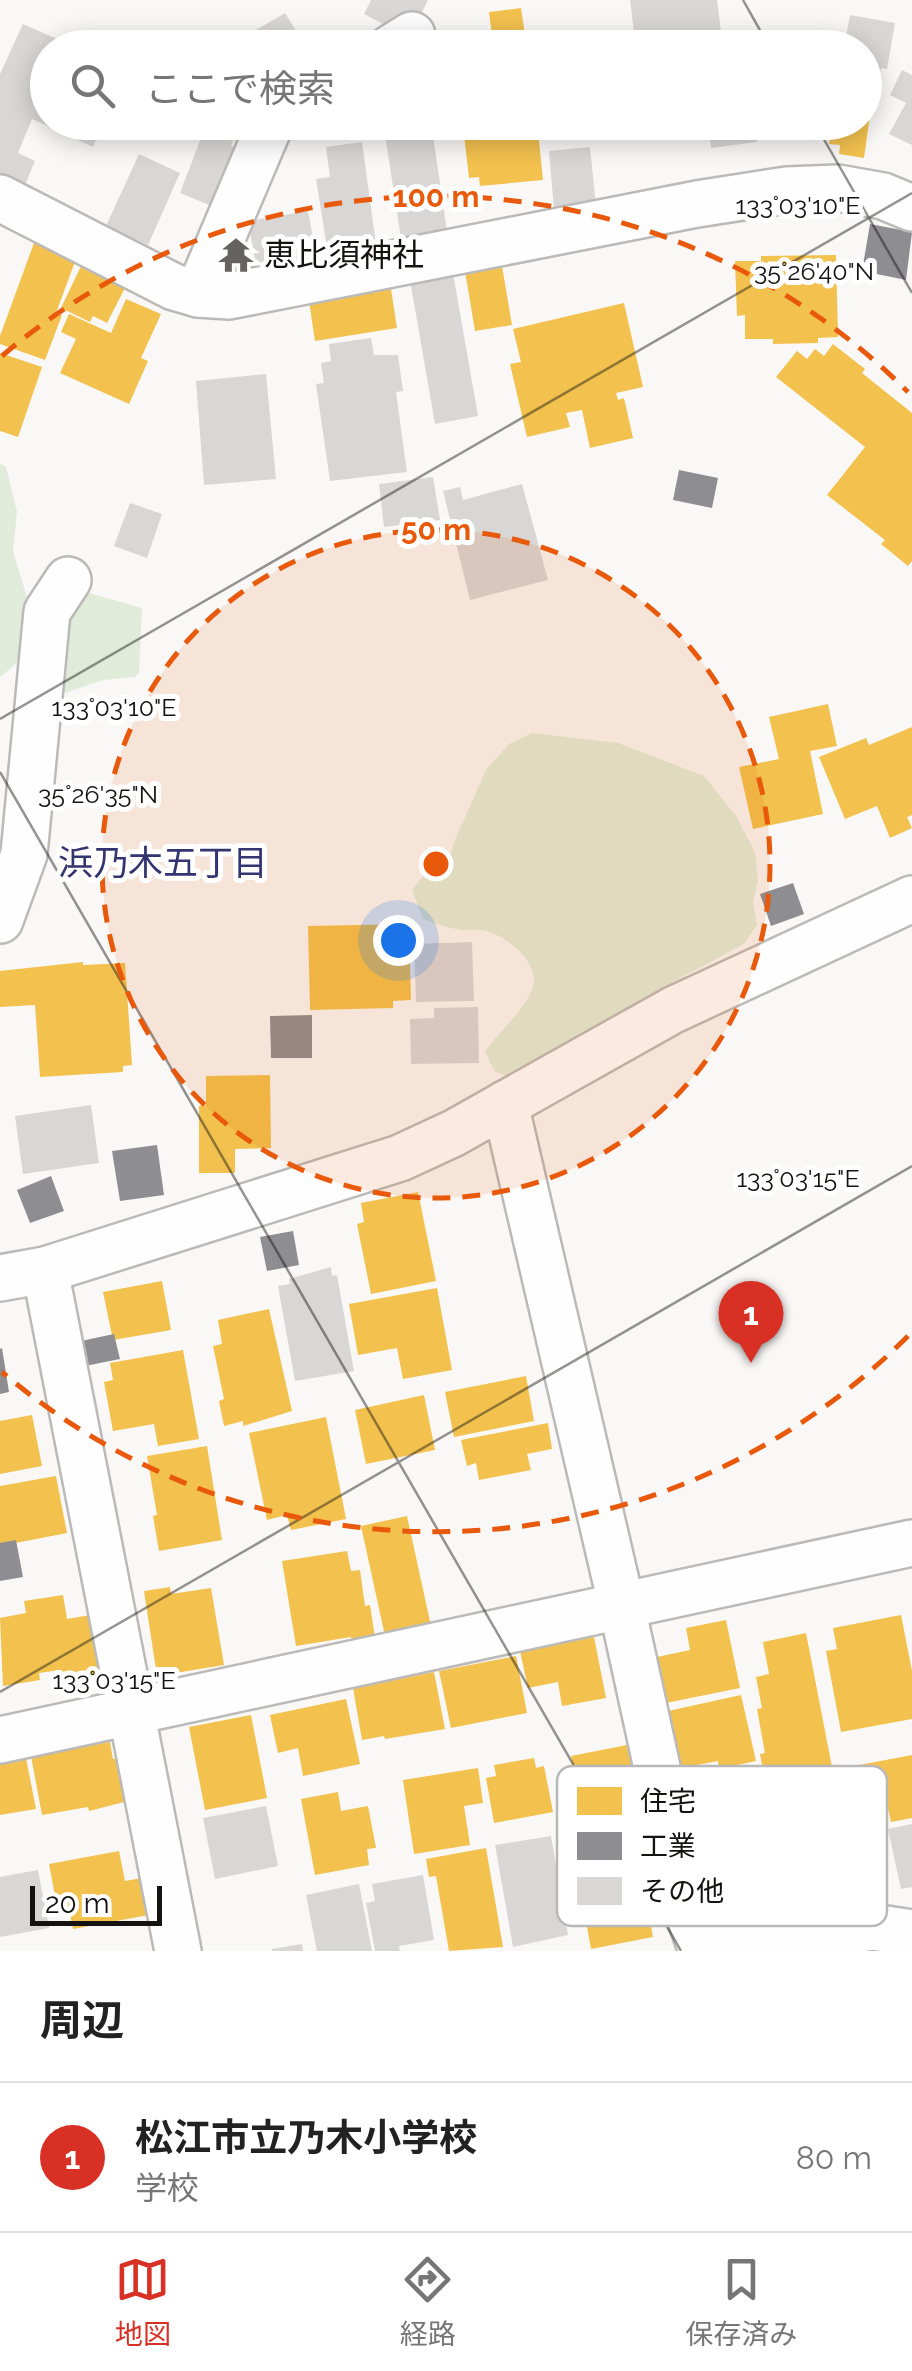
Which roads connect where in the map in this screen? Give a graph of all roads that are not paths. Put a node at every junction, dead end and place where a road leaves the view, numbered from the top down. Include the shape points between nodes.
1 (263, 140) edge
2 (0, 198) edge
3 (912, 208) edge
4 (198, 294) junction
5 (68, 580) dead end
6 (912, 899) edge
7 (0, 920) edge
8 (506, 1104) junction
9 (46, 1270) junction
10 (0, 1278) edge
11 (912, 1543) edge
12 (622, 1603) junction
13 (134, 1711) junction
14 (0, 1740) edge
15 (658, 1766) edge
16 (695, 1926) edge
17 (912, 1933) edge
18 (178, 1951) edge
19 (705, 1951) edge

1 - 4 street
2 - 4 street
3 - 4 street via 838,188 787,190 253,292
5 - 7 street via 47,612 24,854
6 - 8 street via 673,1010
8 - 9 street via 400,1158
8 - 12 street
9 - 10 street
9 - 13 street
11 - 12 street
12 - 13 street
12 - 15 street
13 - 14 street
13 - 18 street
16 - 19 street
17 - 19 street via 874,1927

